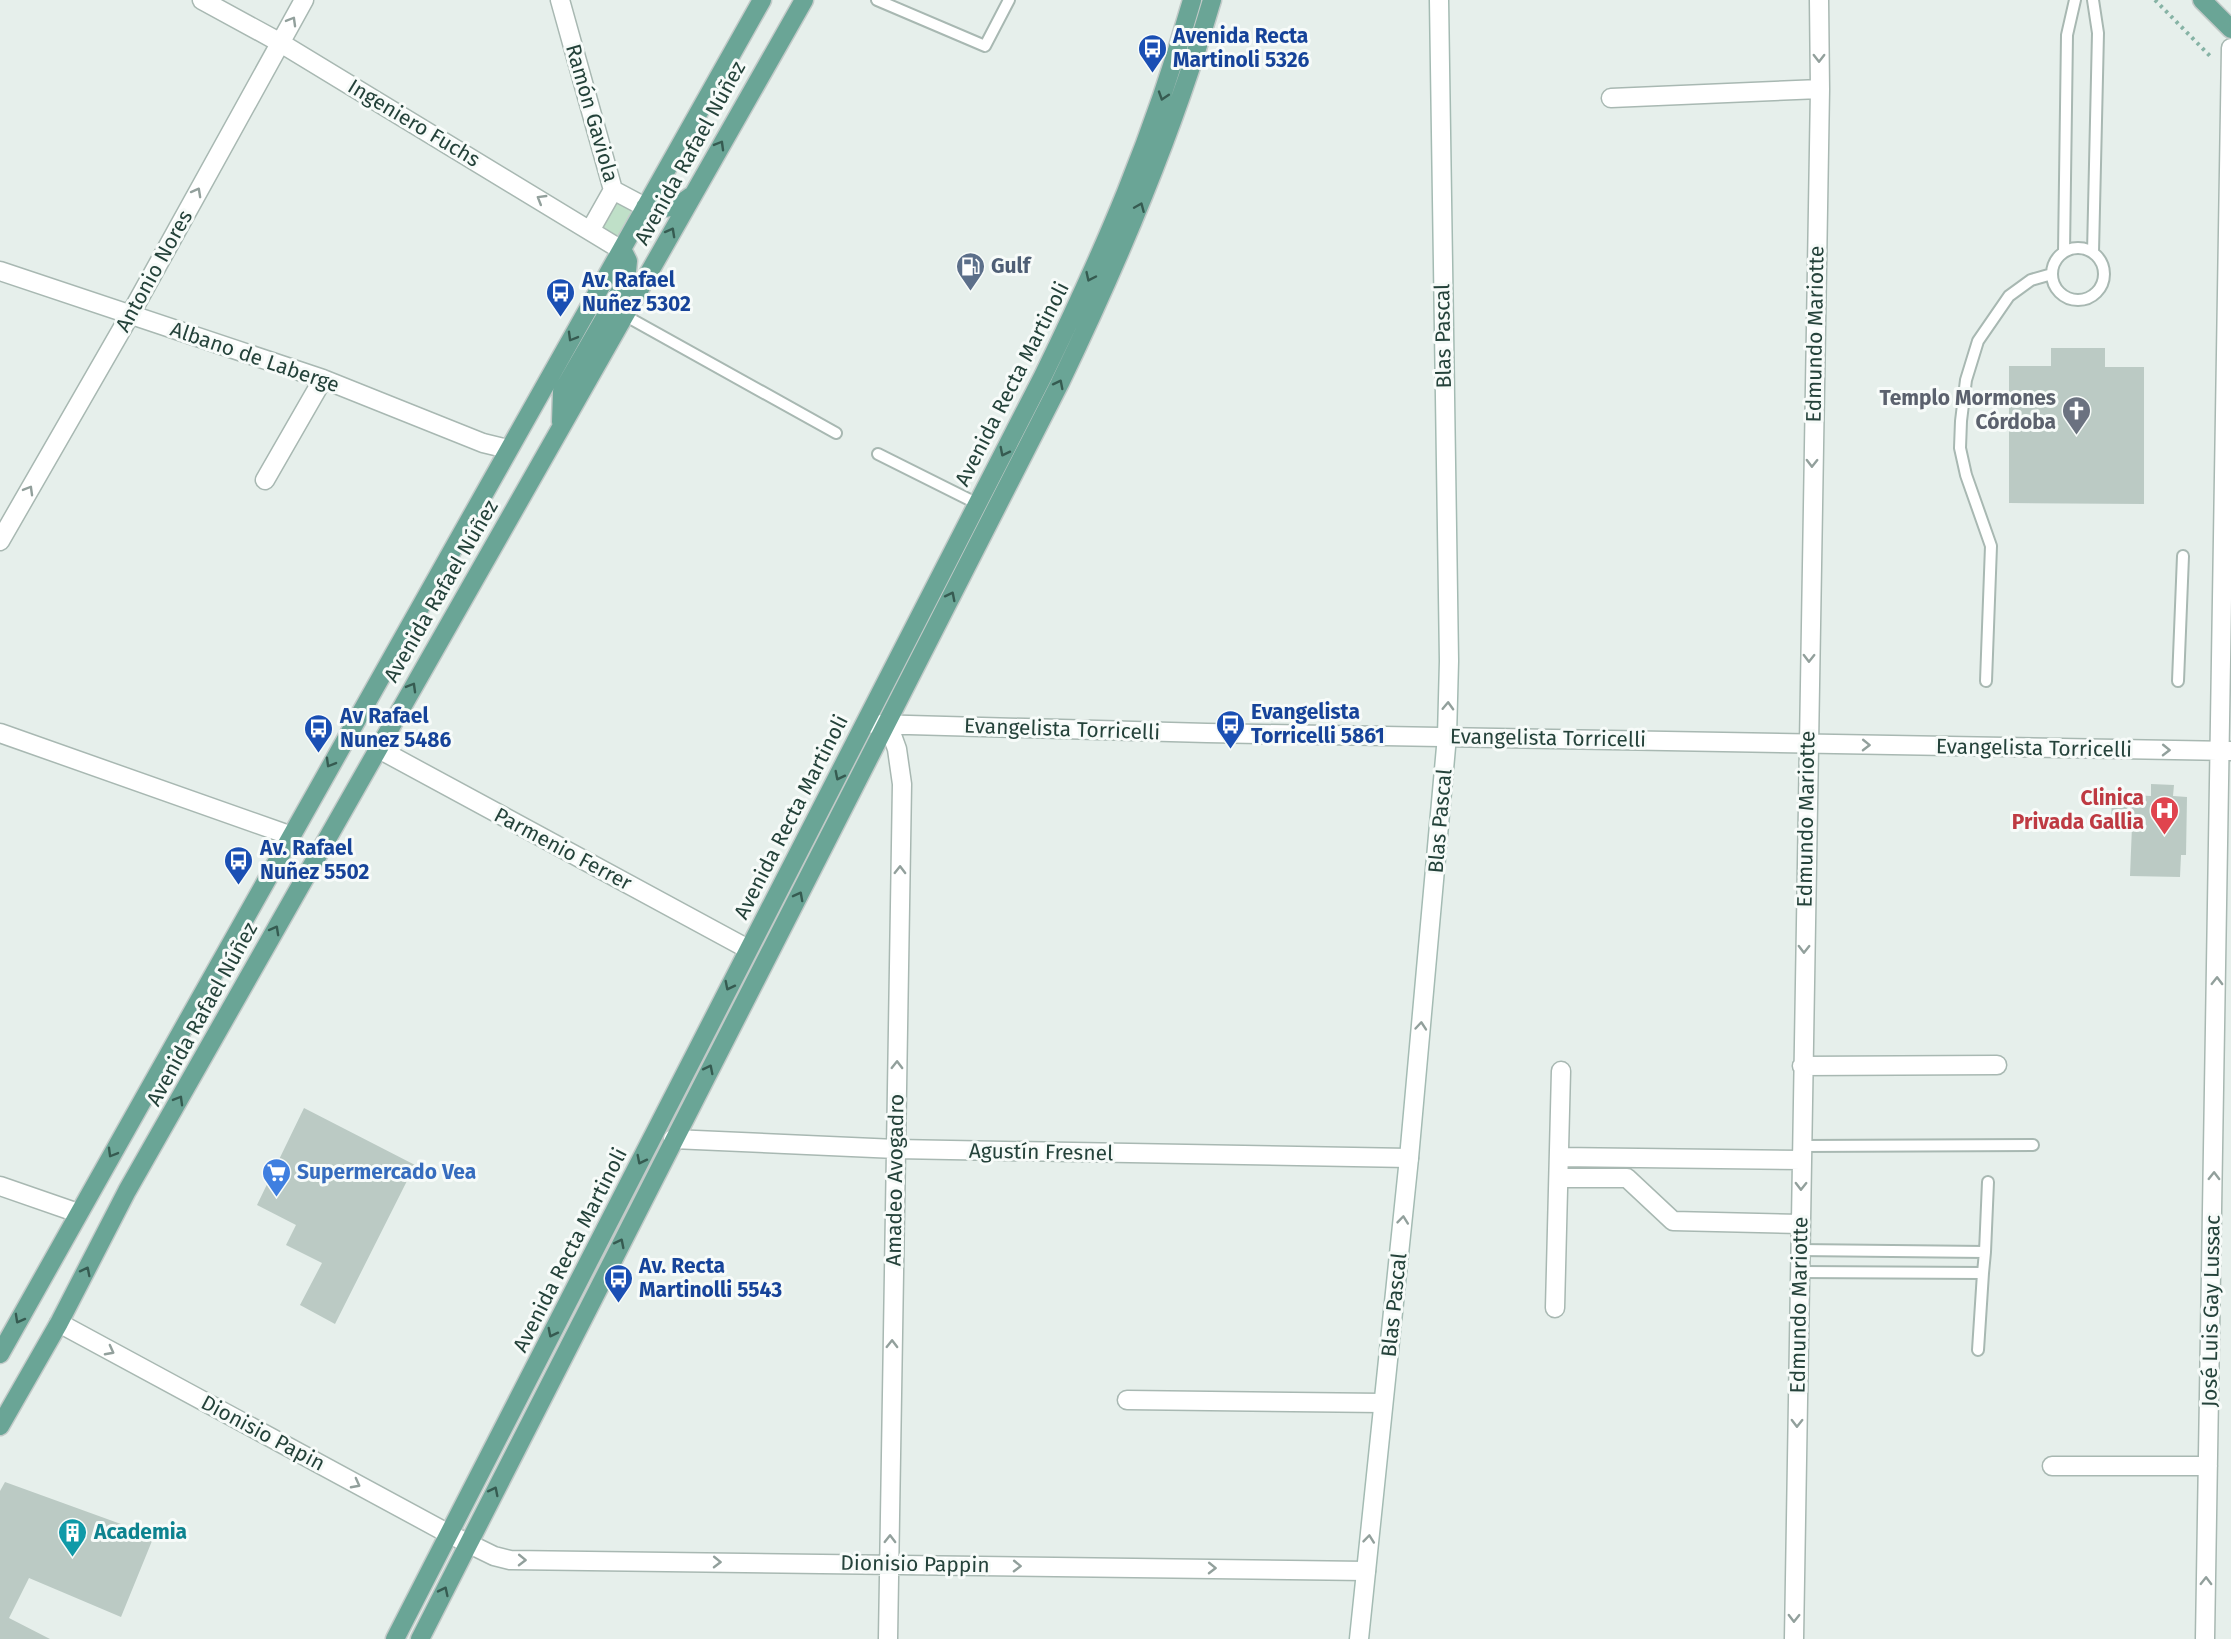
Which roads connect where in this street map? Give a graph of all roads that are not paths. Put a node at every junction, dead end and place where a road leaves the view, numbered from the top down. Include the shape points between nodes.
1 (201, 0) edge
2 (304, 0) edge
3 (560, 0) edge
4 (762, 0) edge
5 (804, 0) edge
6 (877, 0) edge
7 (1009, 0) edge
8 (1192, 0) edge
9 (1212, 0) edge
10 (1439, 0) edge
11 (1819, 0) edge
12 (2075, 0) edge
13 (2093, 0) edge
14 (2202, 0) edge
15 (2231, 29) edge
16 (279, 42) junction
17 (2231, 48) edge
18 (1820, 89) junction
19 (1611, 98) dead end
20 (613, 190) junction
21 (691, 195) junction
22 (645, 207) junction
23 (591, 230) junction
24 (623, 251) junction
25 (2064, 252) junction
26 (2092, 252) junction
27 (0, 271) edge
28 (2052, 274) junction
29 (130, 315) junction
30 (624, 315) junction
31 (323, 380) junction
32 (560, 427) junction
33 (836, 433) dead end
34 (508, 449) junction
35 (878, 454) dead end
36 (265, 480) dead end
37 (978, 504) junction
38 (0, 541) edge
39 (2183, 556) dead end
40 (932, 591) junction
41 (1986, 681) dead end
42 (2178, 681) dead end
43 (865, 723) junction
44 (888, 724) junction
45 (0, 733) edge
46 (1447, 736) junction
47 (1807, 744) junction
48 (377, 748) junction
49 (2226, 751) edge
50 (289, 835) junction
51 (2225, 904) edge
52 (748, 949) junction
53 (1997, 1065) dead end
54 (1802, 1066) junction
55 (1561, 1071) dead end
56 (673, 1139) junction
57 (2032, 1145) dead end
58 (896, 1149) junction
59 (1801, 1153) junction
60 (1559, 1157) junction
61 (1409, 1158) junction
62 (1627, 1158) junction
63 (1559, 1178) junction
64 (1628, 1179) junction
65 (1988, 1182) dead end
66 (0, 1186) edge
67 (78, 1213) junction
68 (1800, 1224) junction
69 (1800, 1250) junction
70 (1985, 1252) junction
71 (1799, 1272) junction
72 (1983, 1273) junction
73 (1555, 1308) dead end
74 (59, 1323) junction
75 (1978, 1350) dead end
76 (0, 1354) edge
77 (1127, 1400) dead end
78 (1383, 1403) junction
79 (0, 1426) edge
80 (2052, 1466) dead end
81 (2208, 1466) junction
82 (449, 1534) junction
83 (467, 1544) junction
84 (889, 1564) junction
85 (1366, 1571) junction
86 (394, 1639) edge
87 (420, 1639) edge
88 (888, 1639) edge
89 (1359, 1639) edge
90 (1794, 1639) edge
91 (2205, 1639) edge

1 - 16 street, Ingeniero Fuchs
16 -> 2 street, Antonio Nores
3 - 20 street, Ramón Gaviola
4 - 22 main road, Avenida Rafael Núñez
21 -> 5 main road, Avenida Rafael Núñez
6 - 7 lane via 985,46
8 -> 37 main road, Avenida Recta Martinoli via 1160,107 1132,182 1091,276
44 -> 9 main road, Avenida Recta Martinoli via 1109,281 1165,144
46 -> 10 street, Blas Pascal
11 -> 18 street, Edmundo Mariotte
12 - 25 lane via 2067,35
13 - 26 lane via 2098,33
14 - 15 main road
23 -> 16 street, Ingeniero Fuchs
29 -> 16 street, Antonio Nores
17 - 49 street, José Luis Gay Lussac
18 - 19 street
18 -> 47 street, Edmundo Mariotte
20 - 22 street, Ramón Gaviola
20 - 23 street
21 - 22 main road via 673,207
30 -> 21 main road, Avenida Rafael Núñez
22 - 24 main road, Avenida Rafael Núñez
23 - 24 street, Ingeniero Fuchs
24 - 32 main road via 628,275 562,392
24 -> 34 main road, Avenida Rafael Núñez
25 - 26 lane via 2078,248
25 - 28 lane
26 - 28 lane via 2104,273 2101,287 2090,297 2067,297 2056,288
27 - 29 street, Albano de Laberge
28 - 41 lane via 2031,280 2009,296 1978,341 1966,380 1960,448 1991,546
29 - 31 street, Albano de Laberge
38 -> 29 street, Antonio Nores
30 - 32 main road, Avenida Rafael Núñez
30 - 33 lane
31 - 34 street, Albano de Laberge via 483,443
31 - 36 street
48 -> 32 main road, Avenida Rafael Núñez
34 -> 50 main road, Avenida Rafael Núñez
35 - 37 lane
37 - 40 main road, Avenida Recta Martinoli
39 - 42 lane
40 - 43 main road, Avenida Recta Martinoli
40 - 44 main road via 929,616 882,709 882,718
43 - 44 street, Evangelista Torricelli
43 -> 52 main road, Avenida Recta Martinoli
44 - 46 street, Evangelista Torricelli
56 -> 44 main road, Avenida Recta Martinoli
58 -> 44 street, Amadeo Avogadro via 902,784 897,749
45 - 50 street
46 - 47 street, Evangelista Torricelli
61 -> 46 street, Blas Pascal
47 -> 49 street, Evangelista Torricelli
47 -> 54 street, Edmundo Mariotte
48 - 52 street, Parmenio Ferrer
74 -> 48 main road, Avenida Rafael Núñez via 128,1191
49 - 51 street, José Luis Gay Lussac
50 -> 67 main road, Avenida Rafael Núñez
81 -> 51 street, José Luis Gay Lussac
52 -> 82 main road, Avenida Recta Martinoli
53 - 54 street
54 - 59 street, Edmundo Mariotte
55 - 60 street
56 - 58 street, Agustín Fresnel
83 -> 56 main road, Avenida Recta Martinoli
57 - 59 lane
58 - 61 street, Agustín Fresnel
84 -> 58 street, Amadeo Avogadro
59 - 62 street
59 -> 68 street, Edmundo Mariotte
60 - 62 street
60 - 63 street
78 -> 61 street, Blas Pascal
62 - 64 street
63 - 64 street
63 - 73 street
64 - 68 street via 1673,1221
65 - 70 lane
66 - 67 street
67 -> 76 main road, Avenida Rafael Núñez
68 - 69 street, Edmundo Mariotte
69 - 70 lane
69 - 71 street, Edmundo Mariotte
70 - 72 lane
71 - 72 lane
71 -> 90 street, Edmundo Mariotte
72 - 75 lane
74 - 79 main road, Avenida Rafael Núñez
74 -> 82 street, Dionisio Papin
77 - 78 street
85 -> 78 street, Blas Pascal
80 - 81 street
91 -> 81 street, José Luis Gay Lussac
82 - 83 street, Dionisio Papin
82 - 86 main road, Avenida Recta Martinoli
83 -> 84 street, Dionisio Pappin via 510,1560
87 -> 83 main road, Avenida Recta Martinoli
84 -> 85 street, Dionisio Pappin
84 - 88 street, Amadeo Avogadro
85 - 89 street, Blas Pascal

